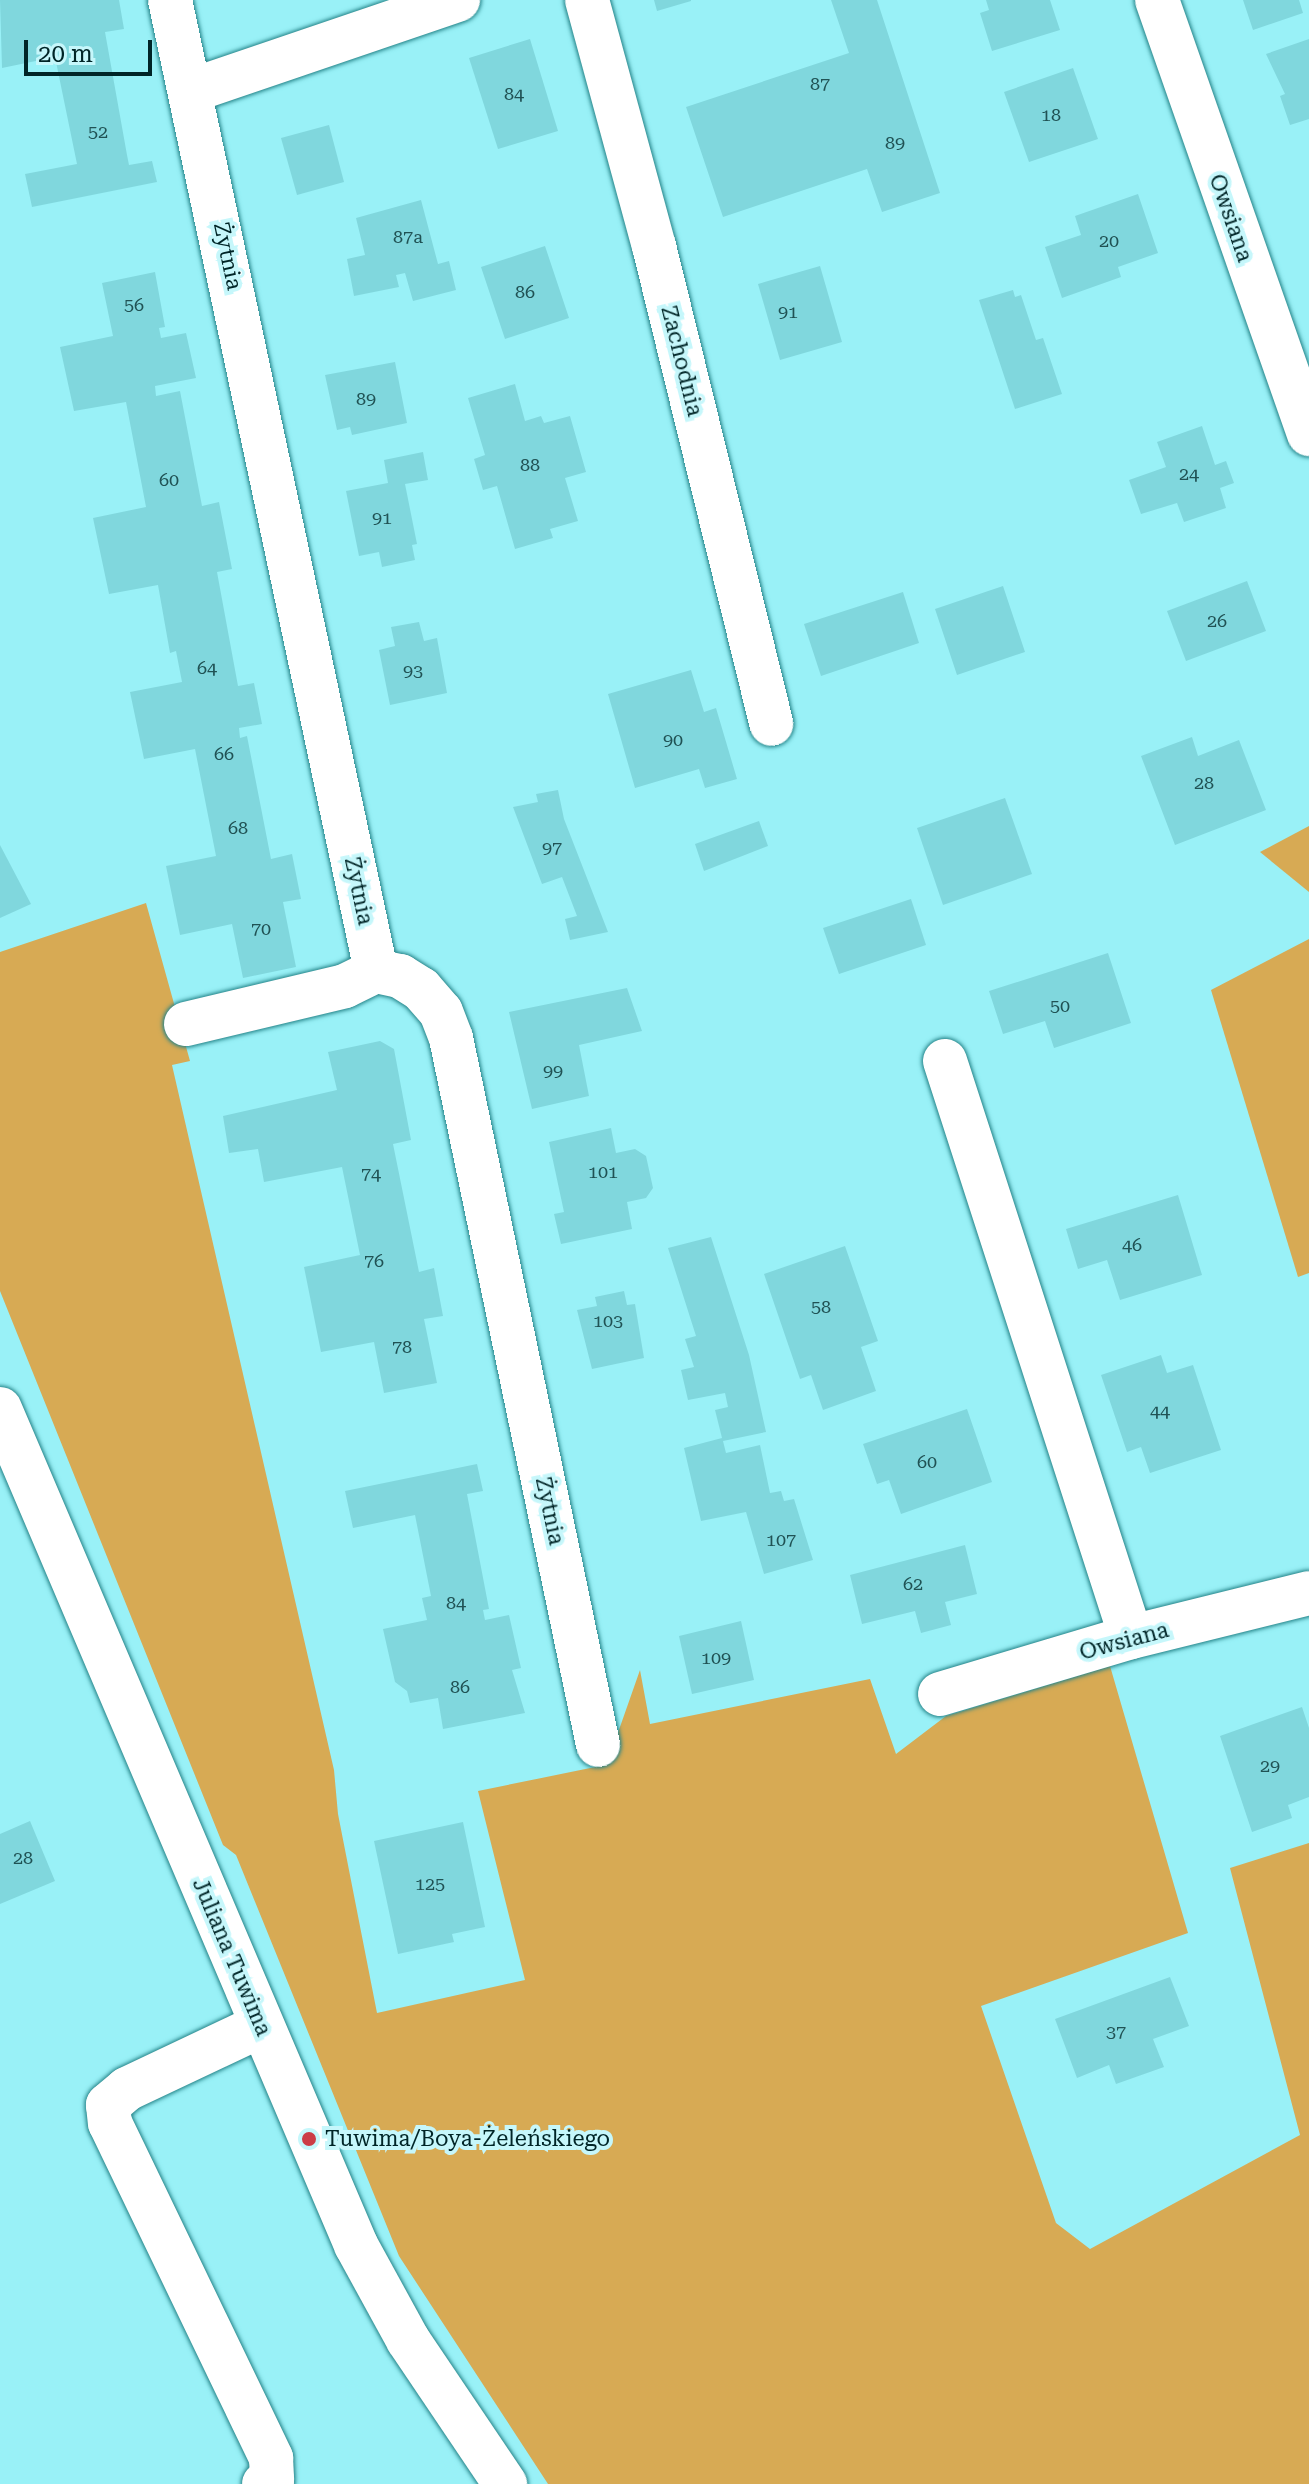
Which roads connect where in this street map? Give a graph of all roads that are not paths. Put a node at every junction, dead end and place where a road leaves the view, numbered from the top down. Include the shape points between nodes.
1 (170, 0) edge
2 (458, 0) edge
3 (587, 0) edge
4 (1157, 0) edge
5 (193, 90) junction
6 (1309, 434) edge
7 (771, 724) dead end
8 (376, 971) junction
9 (186, 1024) dead end
10 (945, 1061) dead end
11 (0, 1409) edge
12 (1309, 1593) edge
13 (1131, 1637) junction
14 (940, 1694) dead end
15 (598, 1745) dead end
16 (260, 2026) junction
17 (264, 2484) edge
18 (505, 2484) edge

1 - 5 street, Żytnia
2 - 5 street
3 - 7 street, Zachodnia via 654,246
4 - 6 street, Owsiana
5 - 8 street, Żytnia
8 - 9 street via 345,986
8 - 15 street, Żytnia via 421,989 441,1012 451,1038
10 - 13 street
11 - 16 street, Juliana Tuwima
12 - 13 street, Owsiana
13 - 14 street, Owsiana
16 - 17 street via 127,2089 108,2105 110,2123 271,2458 272,2480
16 - 18 street, Juliana Tuwima via 379,2292

